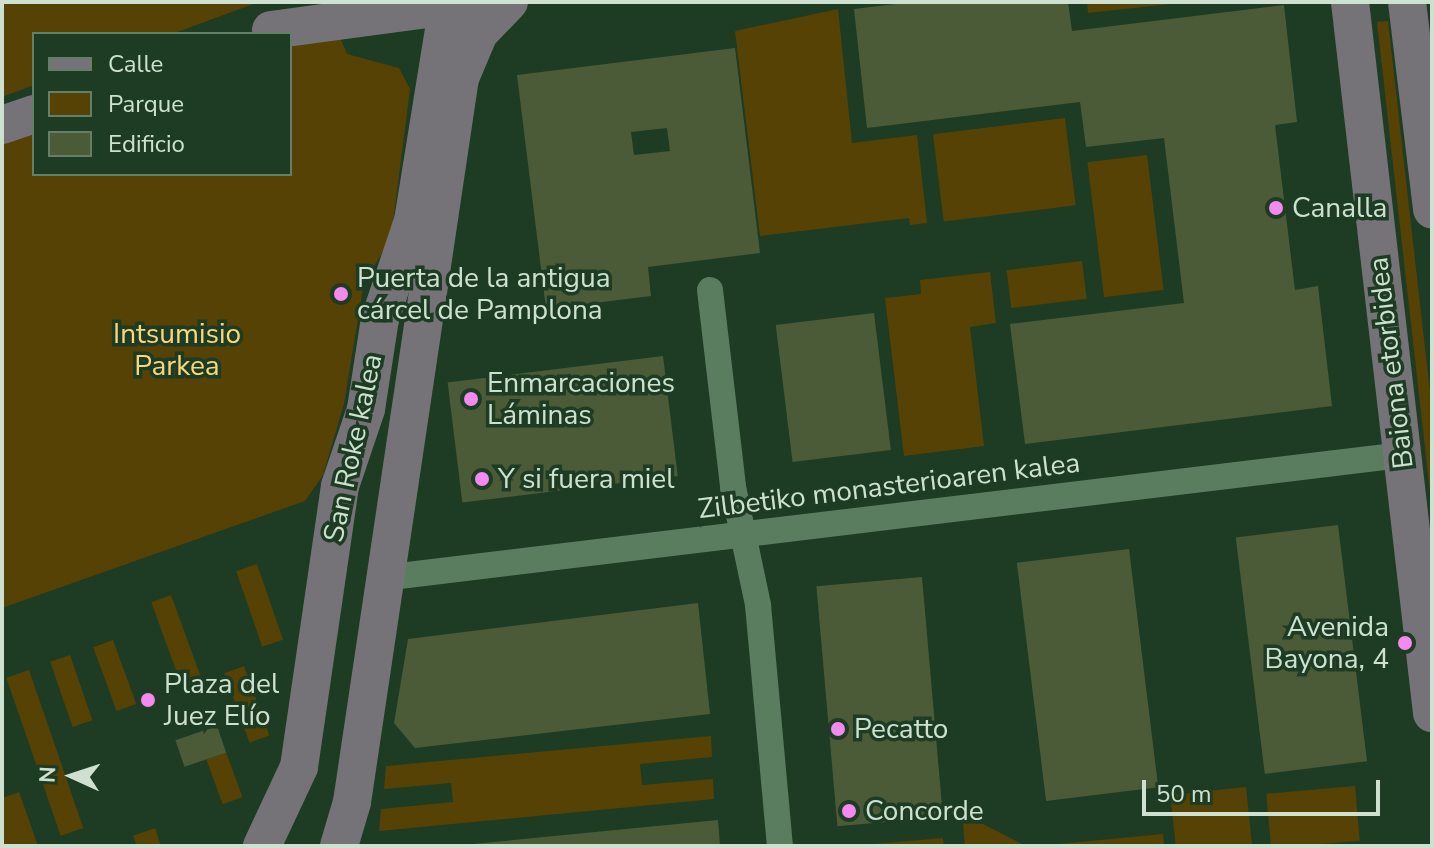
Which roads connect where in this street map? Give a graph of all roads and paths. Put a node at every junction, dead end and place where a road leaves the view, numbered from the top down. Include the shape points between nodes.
1 (327, 2) edge
2 (509, 2) edge
3 (462, 3) edge
4 (1408, 4) edge
5 (1348, 5) edge
6 (265, 32) edge
7 (32, 115) edge
8 (2, 125) edge
9 (1432, 209) edge
10 (710, 290) dead end
11 (1401, 455) junction
12 (741, 537) junction
13 (383, 578) junction
14 (1432, 713) edge
15 (262, 846) edge
16 (339, 846) edge
17 (780, 846) edge

1 - 6 street
2 - 13 street, San Roke kalea via 479,33 460,78
3 - 6 street
3 - 15 street, San Roke kalea via 413,221 380,319 366,409 340,486 299,767
4 - 9 street
5 - 11 street, Baiona etorbidea
7 - 8 street
10 - 12 street
11 - 12 street, Zilbetiko monasterioaren kalea
11 - 14 street, Baiona etorbidea
12 - 13 street, Zilbetiko monasterioaren kalea
12 - 17 street via 758,605
13 - 16 street, San Roke kalea via 352,802

